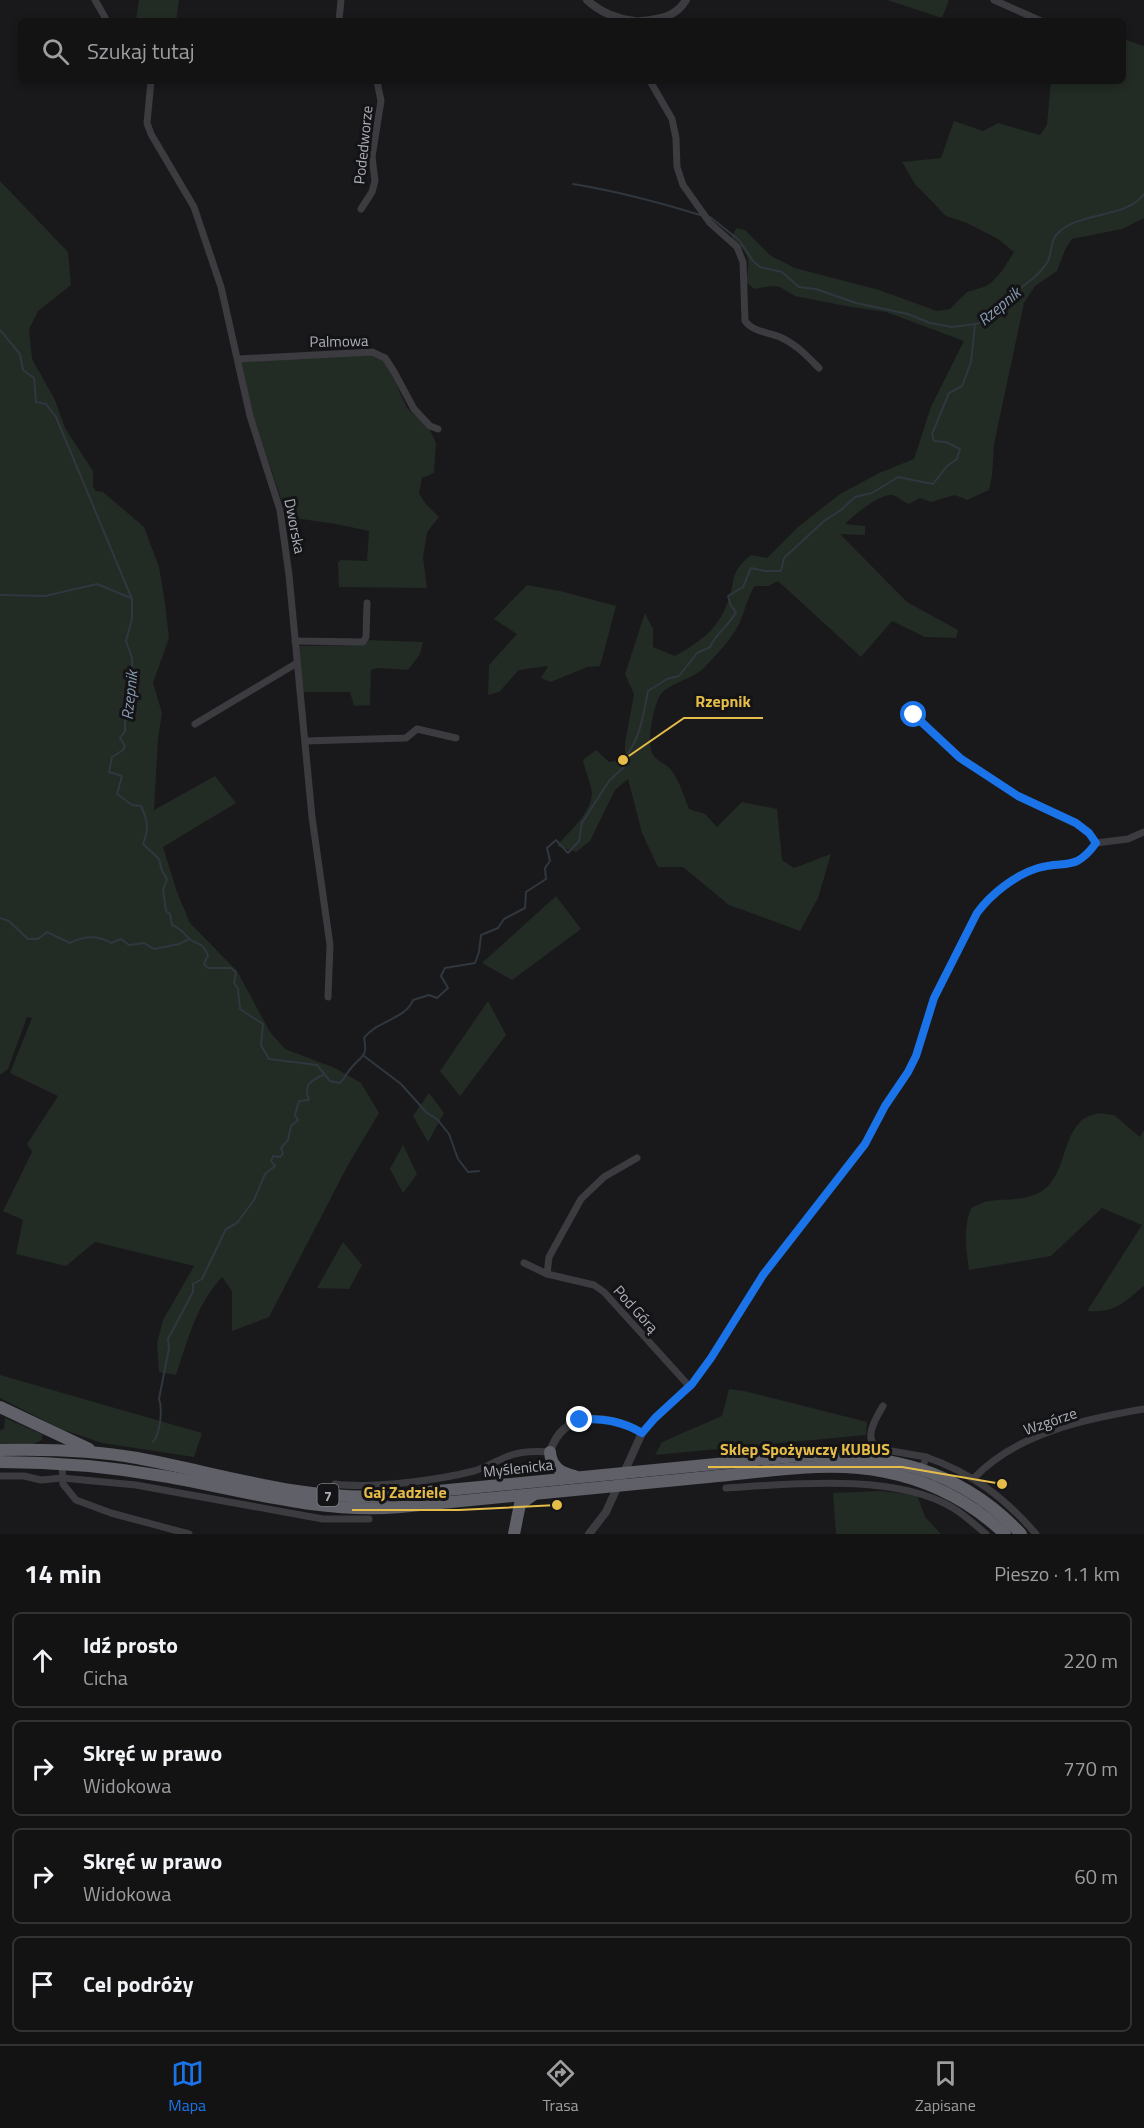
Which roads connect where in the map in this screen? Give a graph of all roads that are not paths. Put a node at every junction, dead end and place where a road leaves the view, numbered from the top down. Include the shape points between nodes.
1 (95, 0) edge
2 (341, 0) edge
3 (587, 0) edge
4 (686, 0) edge
5 (994, 0) edge
6 (105, 18) edge
7 (339, 18) edge
8 (616, 18) edge
9 (660, 18) edge
10 (1034, 18) edge
11 (151, 84) edge
12 (378, 84) edge
13 (652, 84) edge
14 (361, 208) dead end
15 (238, 358) junction
16 (819, 368) dead end
17 (438, 429) dead end
18 (367, 603) dead end
19 (295, 641) junction
20 (297, 663) junction
21 (914, 715) dead end
22 (195, 724) dead end
23 (456, 738) dead end
24 (305, 741) junction
25 (1144, 832) edge
26 (1096, 843) junction
27 (328, 997) dead end
28 (638, 1158) dead end
29 (524, 1263) dead end
30 (547, 1274) junction
31 (690, 1387) junction
32 (883, 1406) dead end
33 (0, 1407) edge
34 (1144, 1408) edge
35 (46, 1428) junction
36 (642, 1433) junction
37 (41, 1449) junction
38 (0, 1450) edge
39 (96, 1452) junction
40 (550, 1452) junction
41 (0, 1462) edge
42 (924, 1463) junction
43 (62, 1464) junction
44 (0, 1476) edge
45 (583, 1477) junction
46 (62, 1478) junction
47 (974, 1478) junction
48 (335, 1484) dead end
49 (535, 1487) junction
50 (726, 1488) dead end
51 (488, 1498) junction
52 (995, 1503) junction
53 (369, 1519) dead end
54 (516, 1519) junction
55 (189, 1534) edge
56 (514, 1534) edge
57 (589, 1534) edge
58 (986, 1534) edge
59 (1005, 1534) edge
60 (1021, 1534) edge
61 (1036, 1534) edge

1 - 6 street
2 - 7 street
3 - 8 street
4 - 9 street via 680,10
5 - 10 street
11 - 15 street, Dworska via 147,123 194,207 221,287
12 - 14 street, Podedworze via 381,102 372,157 375,181
13 - 16 street via 672,119 683,185 710,223 737,247 743,262 745,321 749,327 799,348
15 - 17 street, Palmowa via 372,352 385,358 414,409
15 - 19 street, Dworska via 250,416 280,510
18 - 19 street via 363,642
19 - 20 street, Dworska
20 - 22 street
20 - 24 street, Dworska
21 - 26 street via 960,758 1018,796 1076,823
23 - 24 street via 417,729 406,738
24 - 27 street, Dworska via 330,945
25 - 26 street
26 - 31 street via 1078,861 1026,872 980,908 934,998 916,1056 865,1144 763,1275
28 - 30 street via 604,1177 581,1199 549,1257
29 - 30 street, Pod Górą
30 - 31 street, Pod Górą via 594,1285 604,1292
31 - 36 street
32 - 42 street via 871,1428 874,1446
33 - 35 highway
34 - 47 street, Wzgórze via 1043,1434 1003,1454
35 - 37 highway via 50,1438
35 - 39 highway
36 - 40 street via 609,1421 580,1420 560,1432
36 - 57 street via 606,1512
37 - 38 highway, Myślenicka / 7
37 - 39 highway, Myślenicka / 7
39 - 49 highway, Myślenicka / 7 via 343,1496
40 - 45 highway via 551,1461 559,1470
40 - 48 street, Myślenicka via 512,1455 477,1471 449,1477
40 - 49 highway
41 - 43 highway, Myślenicka / 7
42 - 45 highway, Myślenicka / 7 via 820,1455
42 - 47 street via 952,1466
42 - 52 highway, Myślenicka / 7 via 962,1488
43 - 46 street
43 - 51 highway, Myślenicka / 7 via 135,1472 338,1508 392,1508
44 - 46 street
45 - 49 highway, Myślenicka / 7
46 - 53 street via 136,1485 323,1519
46 - 55 street via 70,1495 79,1502
47 - 52 street
49 - 51 highway, Myślenicka / 7
49 - 54 highway via 522,1501
49 - 59 highway, Myślenicka / 7 via 861,1468 901,1475 943,1491 976,1510
50 - 58 street via 804,1484 903,1489 955,1508
51 - 54 highway via 507,1504
52 - 60 highway, Myślenicka / 7
52 - 61 street via 1021,1517
54 - 56 highway

